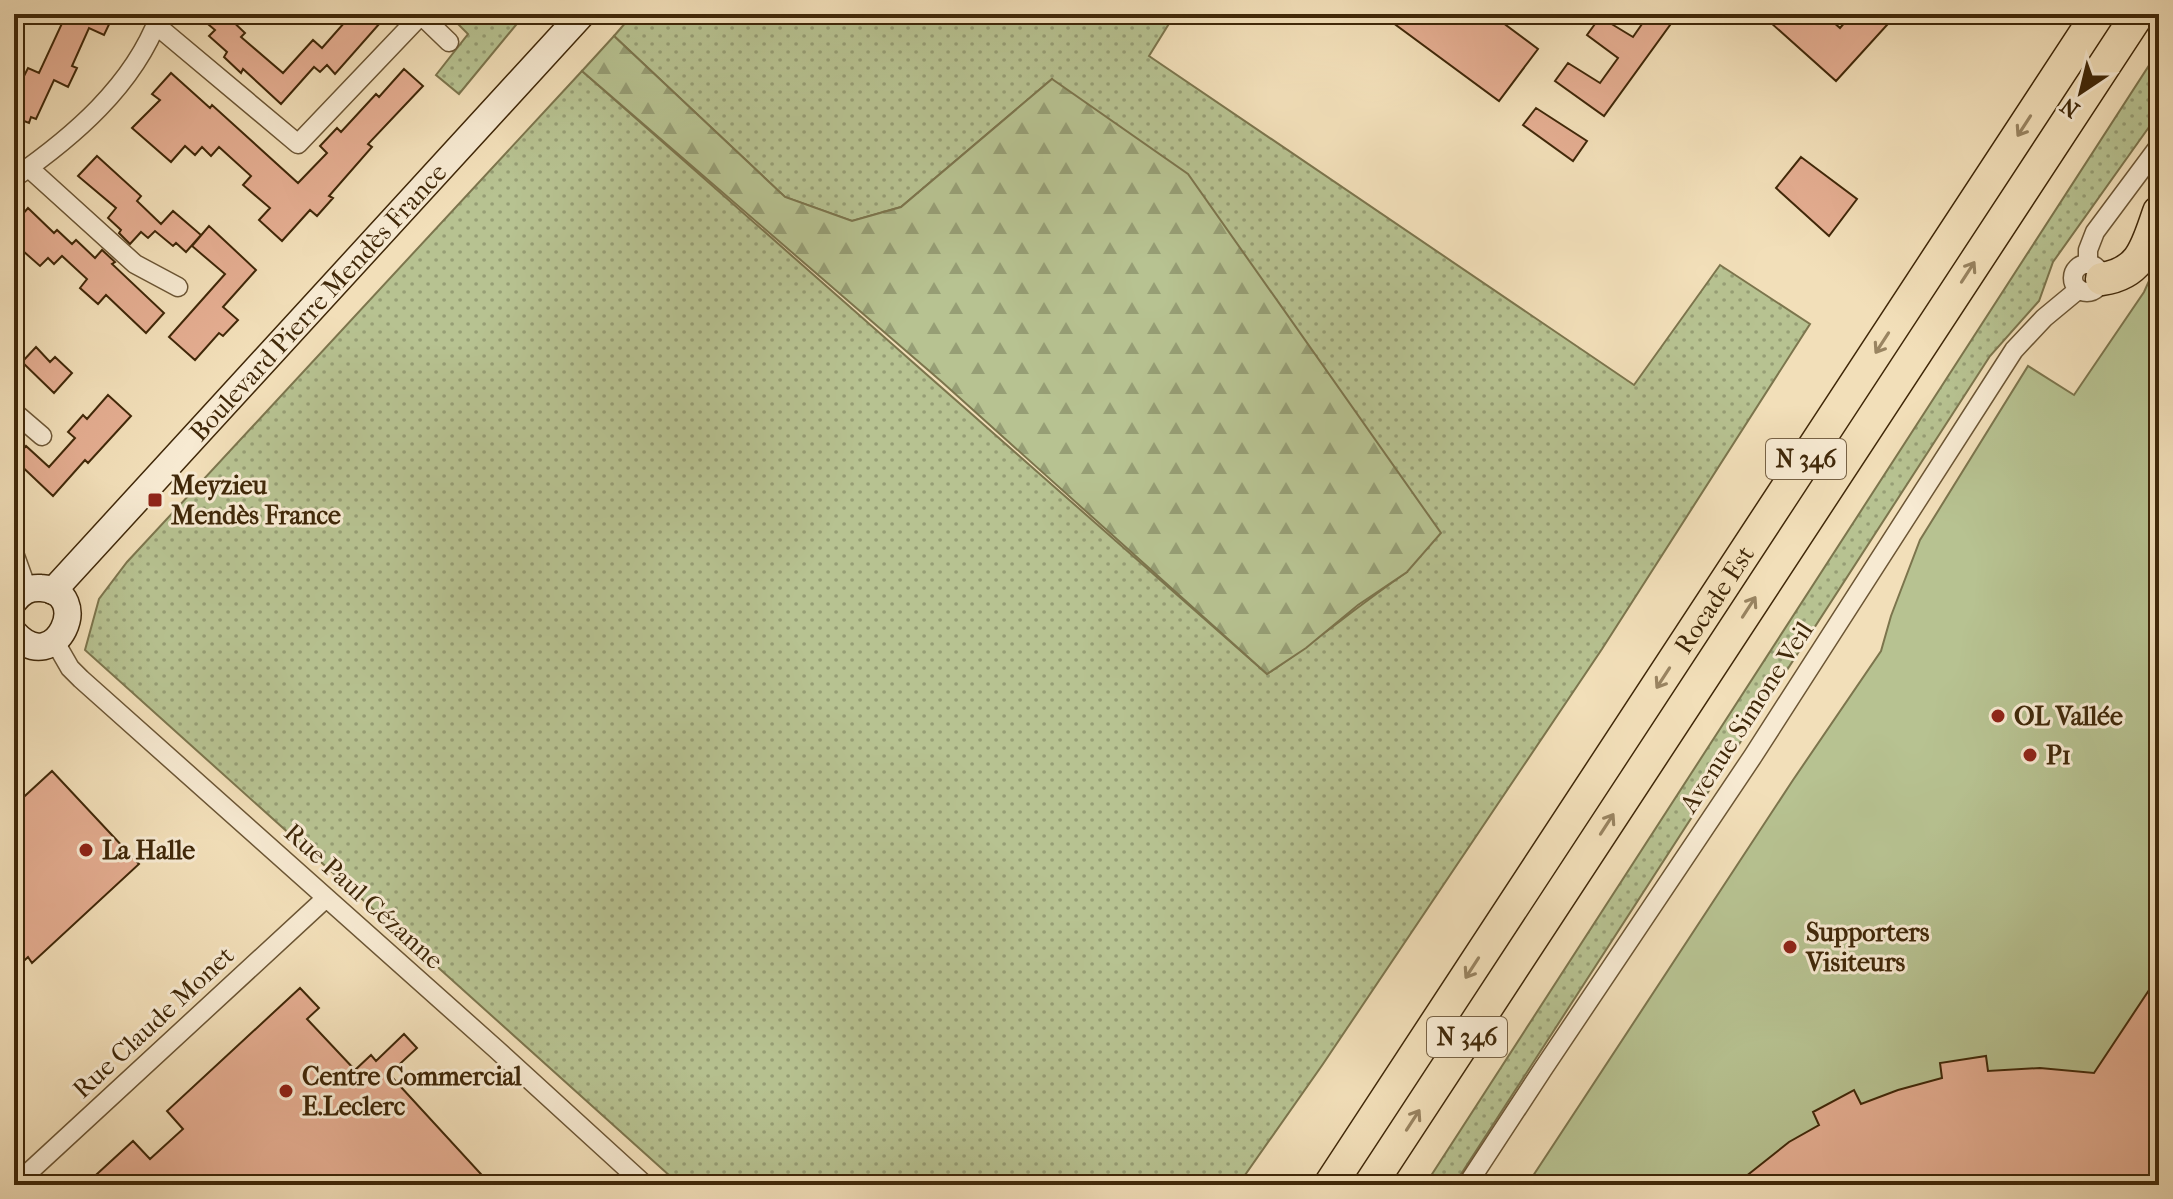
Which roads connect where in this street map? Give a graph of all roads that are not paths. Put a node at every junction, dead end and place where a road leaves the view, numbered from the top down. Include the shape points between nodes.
1 (582, 14) edge
2 (2098, 14) edge
3 (2138, 14) edge
4 (158, 20) edge
5 (2159, 22) edge
6 (449, 42) dead end
7 (2078, 105) junction
8 (2159, 146) edge
9 (22, 173) edge
10 (2159, 212) edge
11 (2089, 277) junction
12 (178, 287) dead end
13 (14, 412) edge
14 (42, 436) dead end
15 (14, 553) edge
16 (31, 594) edge
17 (14, 633) edge
18 (55, 642) junction
19 (326, 898) junction
20 (15, 1185) edge
21 (645, 1185) edge
22 (1330, 1185) edge
23 (1370, 1185) edge
24 (1467, 1185) edge

1 - 16 street, Boulevard Pierre Mendès France
2 -> 22 highway, Rocade Est / N 346
3 - 7 highway, Rocade Est / N 346
4 - 6 street via 298,144 421,15
4 - 9 street via 138,58 103,104
5 - 7 highway via 2105,95
23 -> 7 highway, Rocade Est / N 346
8 - 11 street via 2095,232 2088,250
9 - 12 street via 135,264
10 - 11 highway via 2147,245 2128,271
11 - 24 street, Avenue Simone Veil via 2029,332 1999,371 1753,756
13 - 14 street
15 - 16 street
16 - 18 street via 61,597 66,606 67,626
17 - 18 street via 37,646
18 - 19 street, Rue Paul Cézanne via 81,679
19 - 20 street, Rue Claude Monet
19 - 21 street, Rue Paul Cézanne

